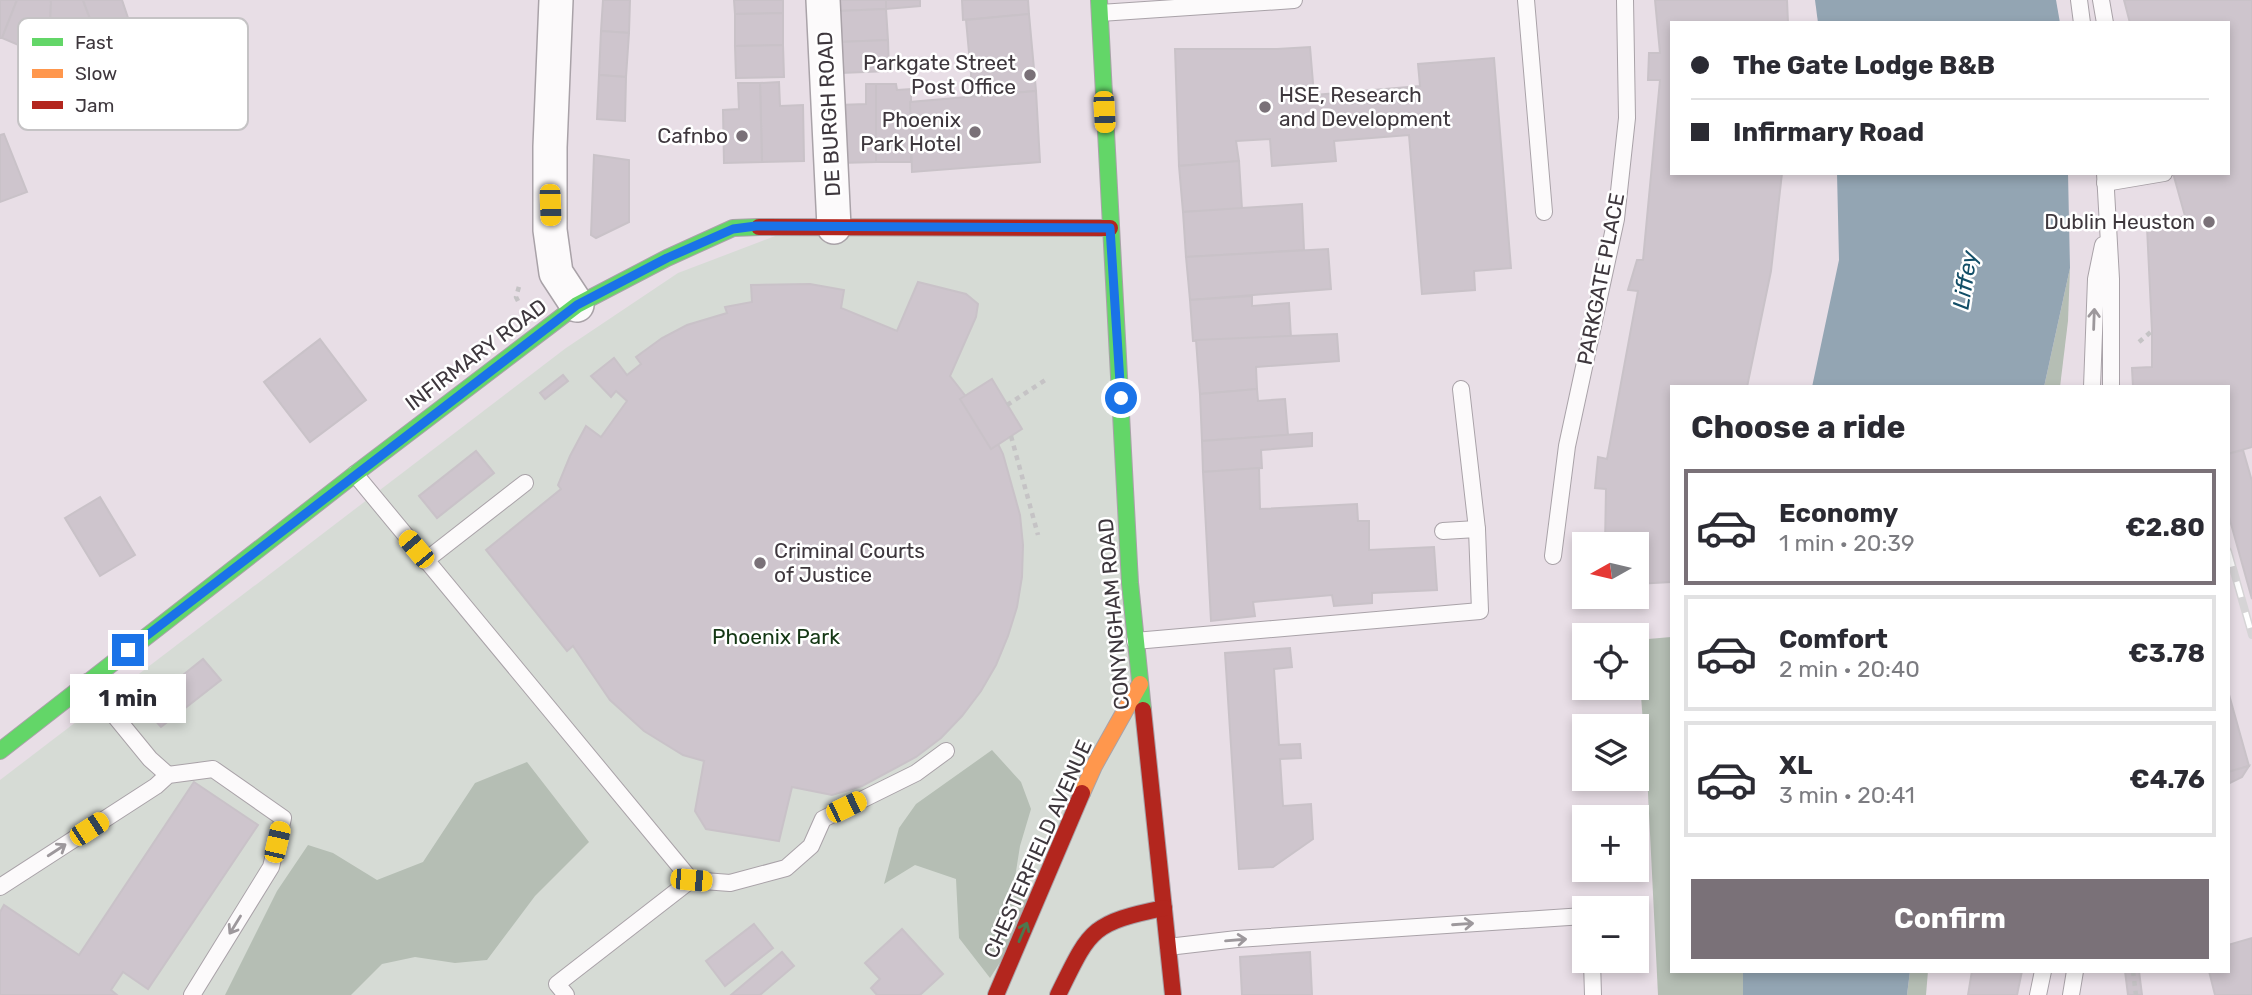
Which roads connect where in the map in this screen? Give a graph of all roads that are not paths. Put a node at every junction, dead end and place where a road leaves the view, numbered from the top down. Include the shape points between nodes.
1 (555, 0) edge
2 (823, 0) edge
3 (1294, 0) edge
4 (1526, 0) edge
5 (1625, 0) edge
6 (2079, 0) edge
7 (2101, 0) edge
8 (1099, 7) edge
9 (2082, 21) edge
10 (2105, 21) edge
11 (2140, 175) edge
12 (2105, 178) edge
13 (1544, 212) dead end
14 (2107, 225) junction
15 (835, 227) junction
16 (1110, 228) junction
17 (577, 305) junction
18 (2092, 385) edge
19 (2111, 385) edge
20 (1461, 389) dead end
21 (355, 474) junction
22 (525, 483) dead end
23 (1477, 529) junction
24 (1443, 531) dead end
25 (1553, 556) dead end
26 (425, 561) junction
27 (1135, 641) junction
28 (87, 681) junction
29 (1140, 684) junction
30 (0, 751) edge
31 (946, 751) dead end
32 (162, 780) junction
33 (691, 880) junction
34 (0, 887) edge
35 (1164, 908) junction
36 (1572, 917) edge
37 (1168, 947) junction
38 (1592, 973) edge
39 (2043, 973) edge
40 (2075, 973) edge
41 (192, 995) edge
42 (566, 995) edge
43 (996, 995) edge
44 (1058, 995) edge
45 (1173, 995) edge
46 (1593, 995) edge
47 (2038, 995) edge
48 (2071, 995) edge

1 - 17 street via 550,230 556,273
2 - 15 street, DE BURGH ROAD
3 - 8 lane
4 - 13 lane
5 - 25 lane, PARKGATE PLACE via 1627,118 1616,219 1567,446
6 - 9 lane
7 - 10 lane
8 - 16 main road, CONYNGHAM ROAD
11 - 12 lane
12 - 14 lane
18 -> 14 lane via 2096,279
14 - 19 lane
15 - 16 main road, INFIRMARY ROAD
15 - 17 main road, INFIRMARY ROAD via 733,229
16 - 27 main road, CONYNGHAM ROAD
17 - 21 main road, INFIRMARY ROAD
20 - 23 lane
21 - 26 lane
21 - 28 main road, INFIRMARY ROAD
22 - 26 lane
23 - 24 lane
23 - 27 lane via 1480,611
26 - 33 lane
27 - 29 main road, CONYNGHAM ROAD
28 - 30 main road, INFIRMARY ROAD
28 - 32 lane
29 - 35 main road, CONYNGHAM ROAD
43 -> 29 main road, CHESTERFIELD AVENUE via 1094,766
31 - 33 lane via 916,773 823,819 811,846 786,868 730,883
34 -> 32 lane
32 -> 41 lane via 213,769 283,818 271,867
33 - 42 lane via 557,984
35 - 37 main road, CONYNGHAM ROAD
35 - 44 main road via 1107,923 1083,943
37 -> 36 lane
37 - 45 main road, CONYNGHAM ROAD
38 - 46 lane
39 - 47 lane
40 - 48 lane

